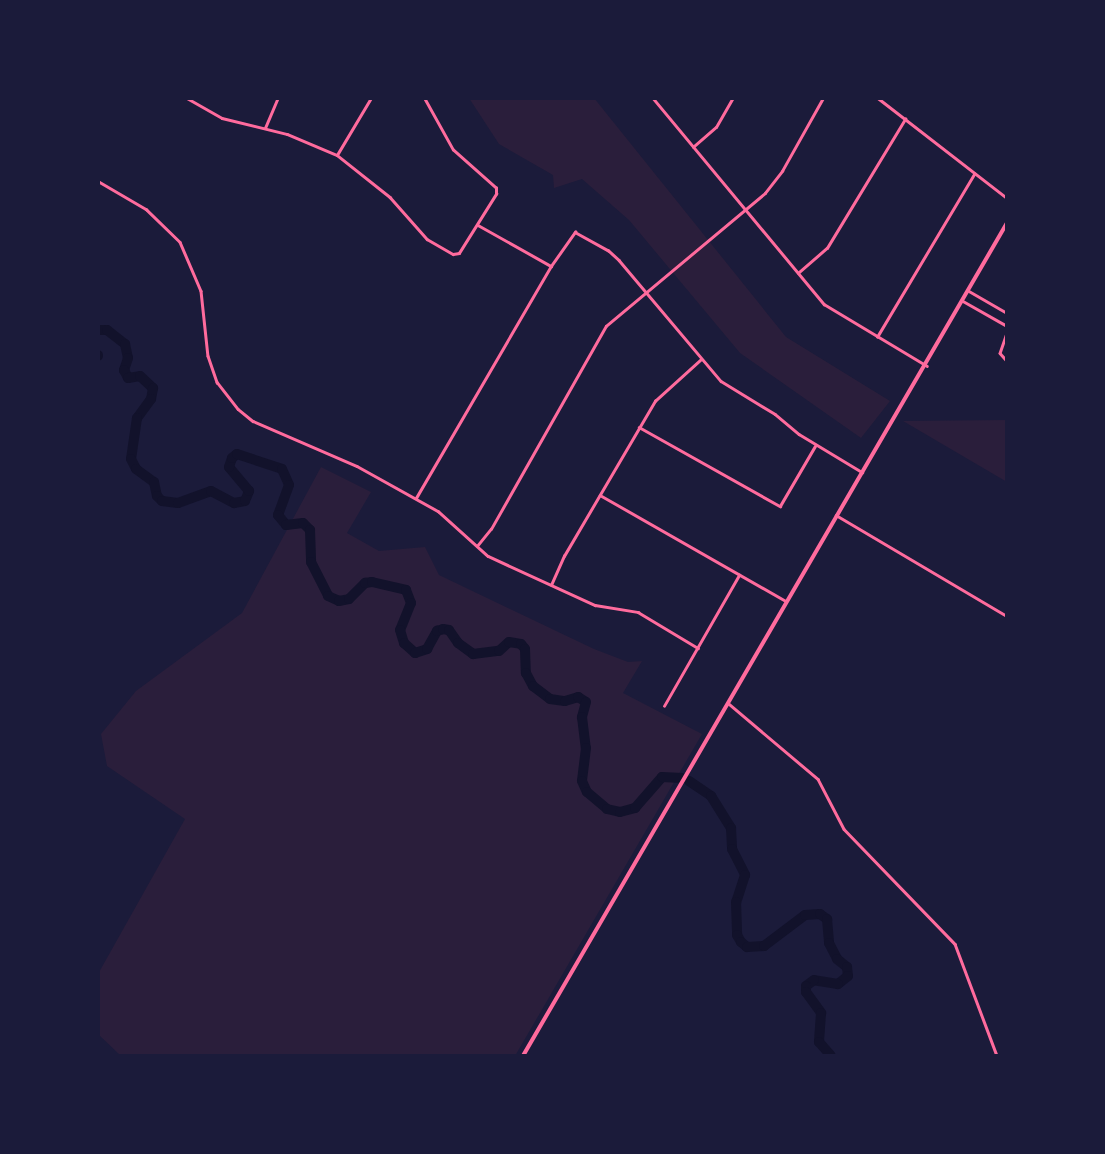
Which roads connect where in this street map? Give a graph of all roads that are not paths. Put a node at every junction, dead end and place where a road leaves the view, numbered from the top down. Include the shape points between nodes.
1 (187, 98) edge
2 (278, 98) edge
3 (371, 98) edge
4 (424, 98) edge
5 (653, 98) edge
6 (733, 98) edge
7 (823, 98) edge
8 (878, 98) edge
9 (905, 120) junction
10 (265, 128) junction
11 (694, 147) junction
12 (337, 155) junction
13 (974, 174) junction
14 (98, 181) edge
15 (1007, 198) edge
16 (745, 209) junction
17 (1007, 223) edge
18 (478, 225) junction
19 (551, 266) junction
20 (798, 273) junction
21 (646, 291) junction
22 (969, 291) junction
23 (963, 301) junction
24 (1007, 313) edge
25 (1007, 326) edge
26 (1007, 333) edge
27 (877, 337) junction
28 (701, 359) junction
29 (1007, 361) edge
30 (927, 366) junction
31 (639, 427) junction
32 (816, 444) junction
33 (862, 472) junction
34 (600, 494) junction
35 (416, 499) junction
36 (836, 515) junction
37 (476, 547) junction
38 (739, 575) junction
39 (551, 585) junction
40 (786, 601) junction
41 (1007, 616) edge
42 (698, 648) junction
43 (728, 703) junction
44 (664, 706) dead end
45 (523, 1056) edge
46 (997, 1056) edge

1 - 10 street via 222,118
2 - 10 street
3 - 12 street
4 - 18 street via 453,150 496,188
5 - 11 street
6 - 11 street via 716,127
7 - 16 street via 774,182
8 - 9 street
9 - 13 street
9 - 20 street via 827,248
10 - 12 street
11 - 16 street
12 - 18 street via 390,197 427,239 453,254 459,253
13 - 15 street
13 - 27 street
14 - 35 street via 146,209 180,242 201,291 208,356 217,382 238,409 269,431 357,466
16 - 20 street
16 - 21 street
17 - 22 street
18 - 19 street
19 - 21 street via 571,234 579,233 608,250
19 - 35 street
20 - 27 street via 833,311
21 - 28 street
21 - 37 street via 606,326 491,529
22 - 23 street
22 - 24 street
23 - 25 street
23 - 30 street
26 - 29 street via 1000,354
27 - 30 street
28 - 31 street via 662,392
28 - 32 street via 730,388
30 - 33 street
31 - 32 street via 780,506
31 - 34 street
32 - 33 street
33 - 36 street
34 - 38 street
34 - 39 street
35 - 37 street via 447,516
36 - 40 street
36 - 41 street
37 - 39 street
38 - 40 street
38 - 42 street
39 - 42 street via 595,605 638,612
40 - 43 street
42 - 44 street
43 - 45 street
43 - 46 street via 818,779 844,829 946,932 962,956

